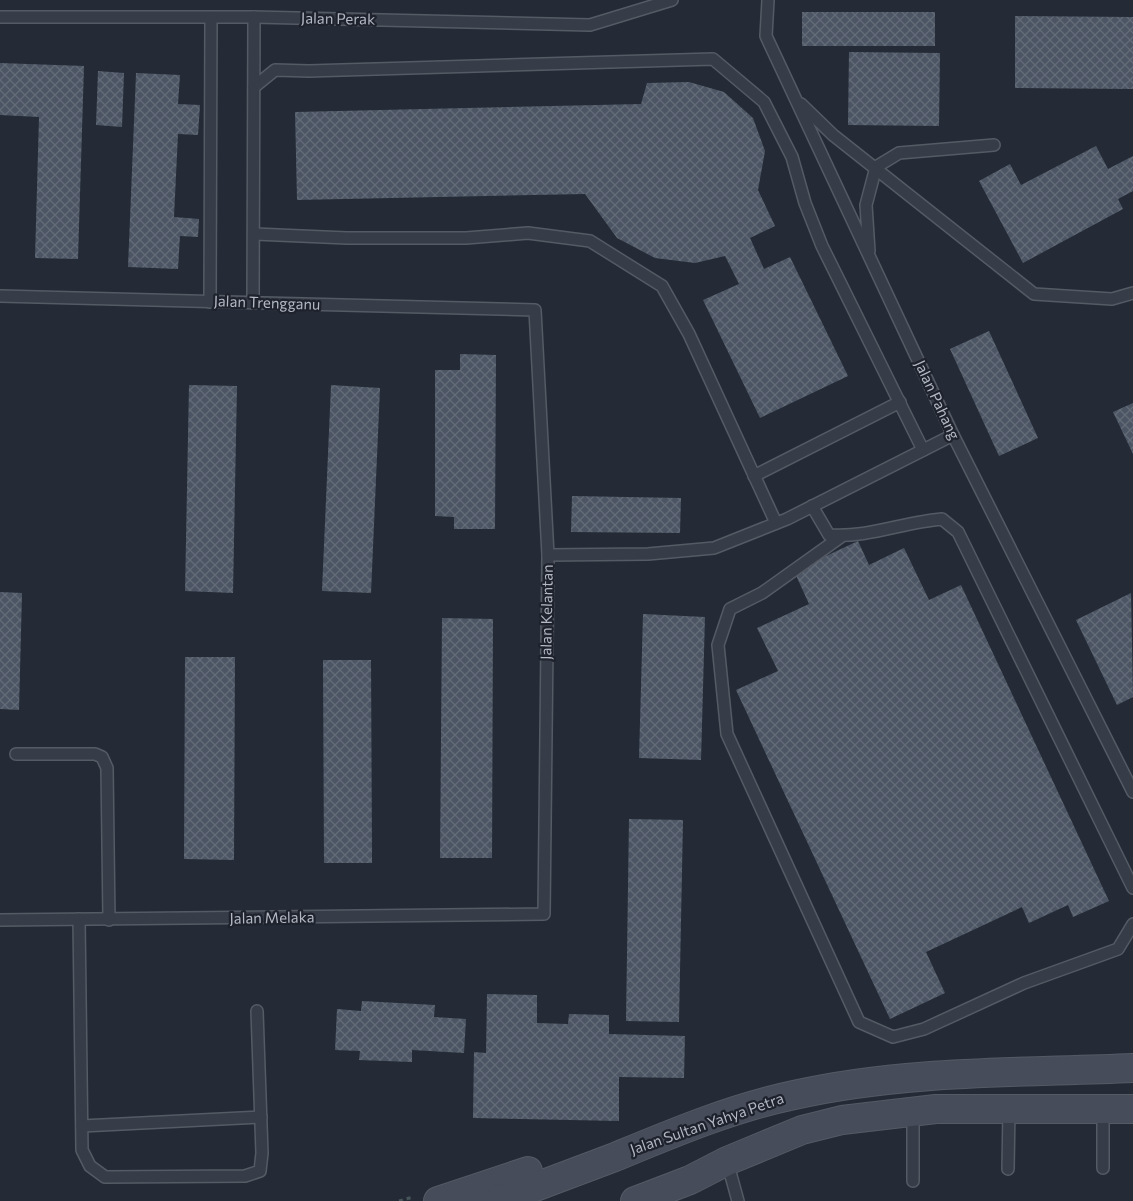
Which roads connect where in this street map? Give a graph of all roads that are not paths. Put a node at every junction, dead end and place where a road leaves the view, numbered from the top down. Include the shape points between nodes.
1 (672, 0) edge
2 (768, 0) edge
3 (0, 17) edge
4 (254, 17) junction
5 (211, 18) junction
6 (254, 88) junction
7 (796, 99) junction
8 (994, 145) dead end
9 (876, 167) junction
10 (255, 234) junction
11 (870, 257) junction
12 (1133, 293) edge
13 (0, 296) edge
14 (210, 302) junction
15 (253, 303) junction
16 (535, 310) joint
17 (900, 402) junction
18 (953, 435) junction
19 (924, 450) junction
20 (754, 476) junction
21 (812, 506) junction
22 (776, 524) junction
23 (842, 536) junction
24 (548, 555) junction
25 (16, 754) dead end
26 (1133, 792) edge
27 (1133, 888) edge
28 (544, 914) joint
29 (79, 919) junction
30 (0, 920) edge
31 (109, 920) junction
32 (1133, 924) edge
33 (257, 1011) dead end
34 (1133, 1068) edge
35 (1009, 1109) junction
36 (1103, 1109) junction
37 (1133, 1109) edge
38 (913, 1110) junction
39 (260, 1117) junction
40 (82, 1126) junction
41 (615, 1157) junction
42 (727, 1162) junction
43 (1104, 1168) dead end
44 (1008, 1169) dead end
45 (690, 1180) junction
46 (913, 1181) dead end
47 (438, 1201) edge
48 (498, 1201) edge
49 (635, 1201) edge
50 (663, 1201) edge
51 (738, 1201) edge

1 - 4 lane, Jalan Perak via 590,25
2 - 7 lane, Jalan Pahang via 766,36
3 - 5 lane, Jalan Perak
4 - 5 lane, Jalan Perak
4 - 6 lane
5 - 14 lane
6 - 10 lane
6 - 17 lane via 275,70 713,58 764,102 792,157 822,246
7 - 9 lane via 833,135
7 - 11 lane, Jalan Pahang
8 - 9 lane via 899,152
9 - 11 lane via 866,205
9 - 12 lane via 1034,294 1112,299
10 - 15 lane
10 - 20 lane via 466,238 528,233 590,241 662,286 689,334
11 - 18 lane, Jalan Pahang
13 - 14 lane, Jalan Trengganu
14 - 15 lane, Jalan Trengganu
15 - 16 lane, Jalan Trengganu
16 - 24 lane, Jalan Kelantan
17 - 19 lane
17 - 20 lane
18 - 19 lane
18 - 26 lane, Jalan Pahang
19 - 21 lane
20 - 22 lane
21 - 22 lane
21 - 23 lane via 829,535
22 - 24 lane via 714,548 648,554
23 - 27 lane via 942,519 958,532
23 - 32 lane via 762,592 730,609 718,645 727,734 859,1022 893,1037 924,1029 1024,983 1118,949
24 - 28 lane, Jalan Kelantan
25 - 31 lane via 95,754 102,758 107,768
28 - 31 lane, Jalan Melaka
29 - 30 lane, Jalan Melaka
29 - 31 lane, Jalan Melaka
29 - 40 lane
33 - 39 lane
34 - 41 main road, Jalan Sultan Yahya Petra via 933,1075 858,1083 754,1105
35 - 36 main road
35 - 38 main road
35 - 44 lane
36 - 37 main road
36 - 43 lane
38 - 42 main road via 842,1120 802,1130
38 - 46 lane
39 - 40 lane
39 - 40 lane via 260,1171 245,1176 105,1177 90,1166 82,1150
41 - 47 main road via 565,1158
41 - 48 main road, Jalan Sultan Yahya Petra
42 - 45 main road
42 - 51 lane
45 - 49 main road
45 - 50 main road

